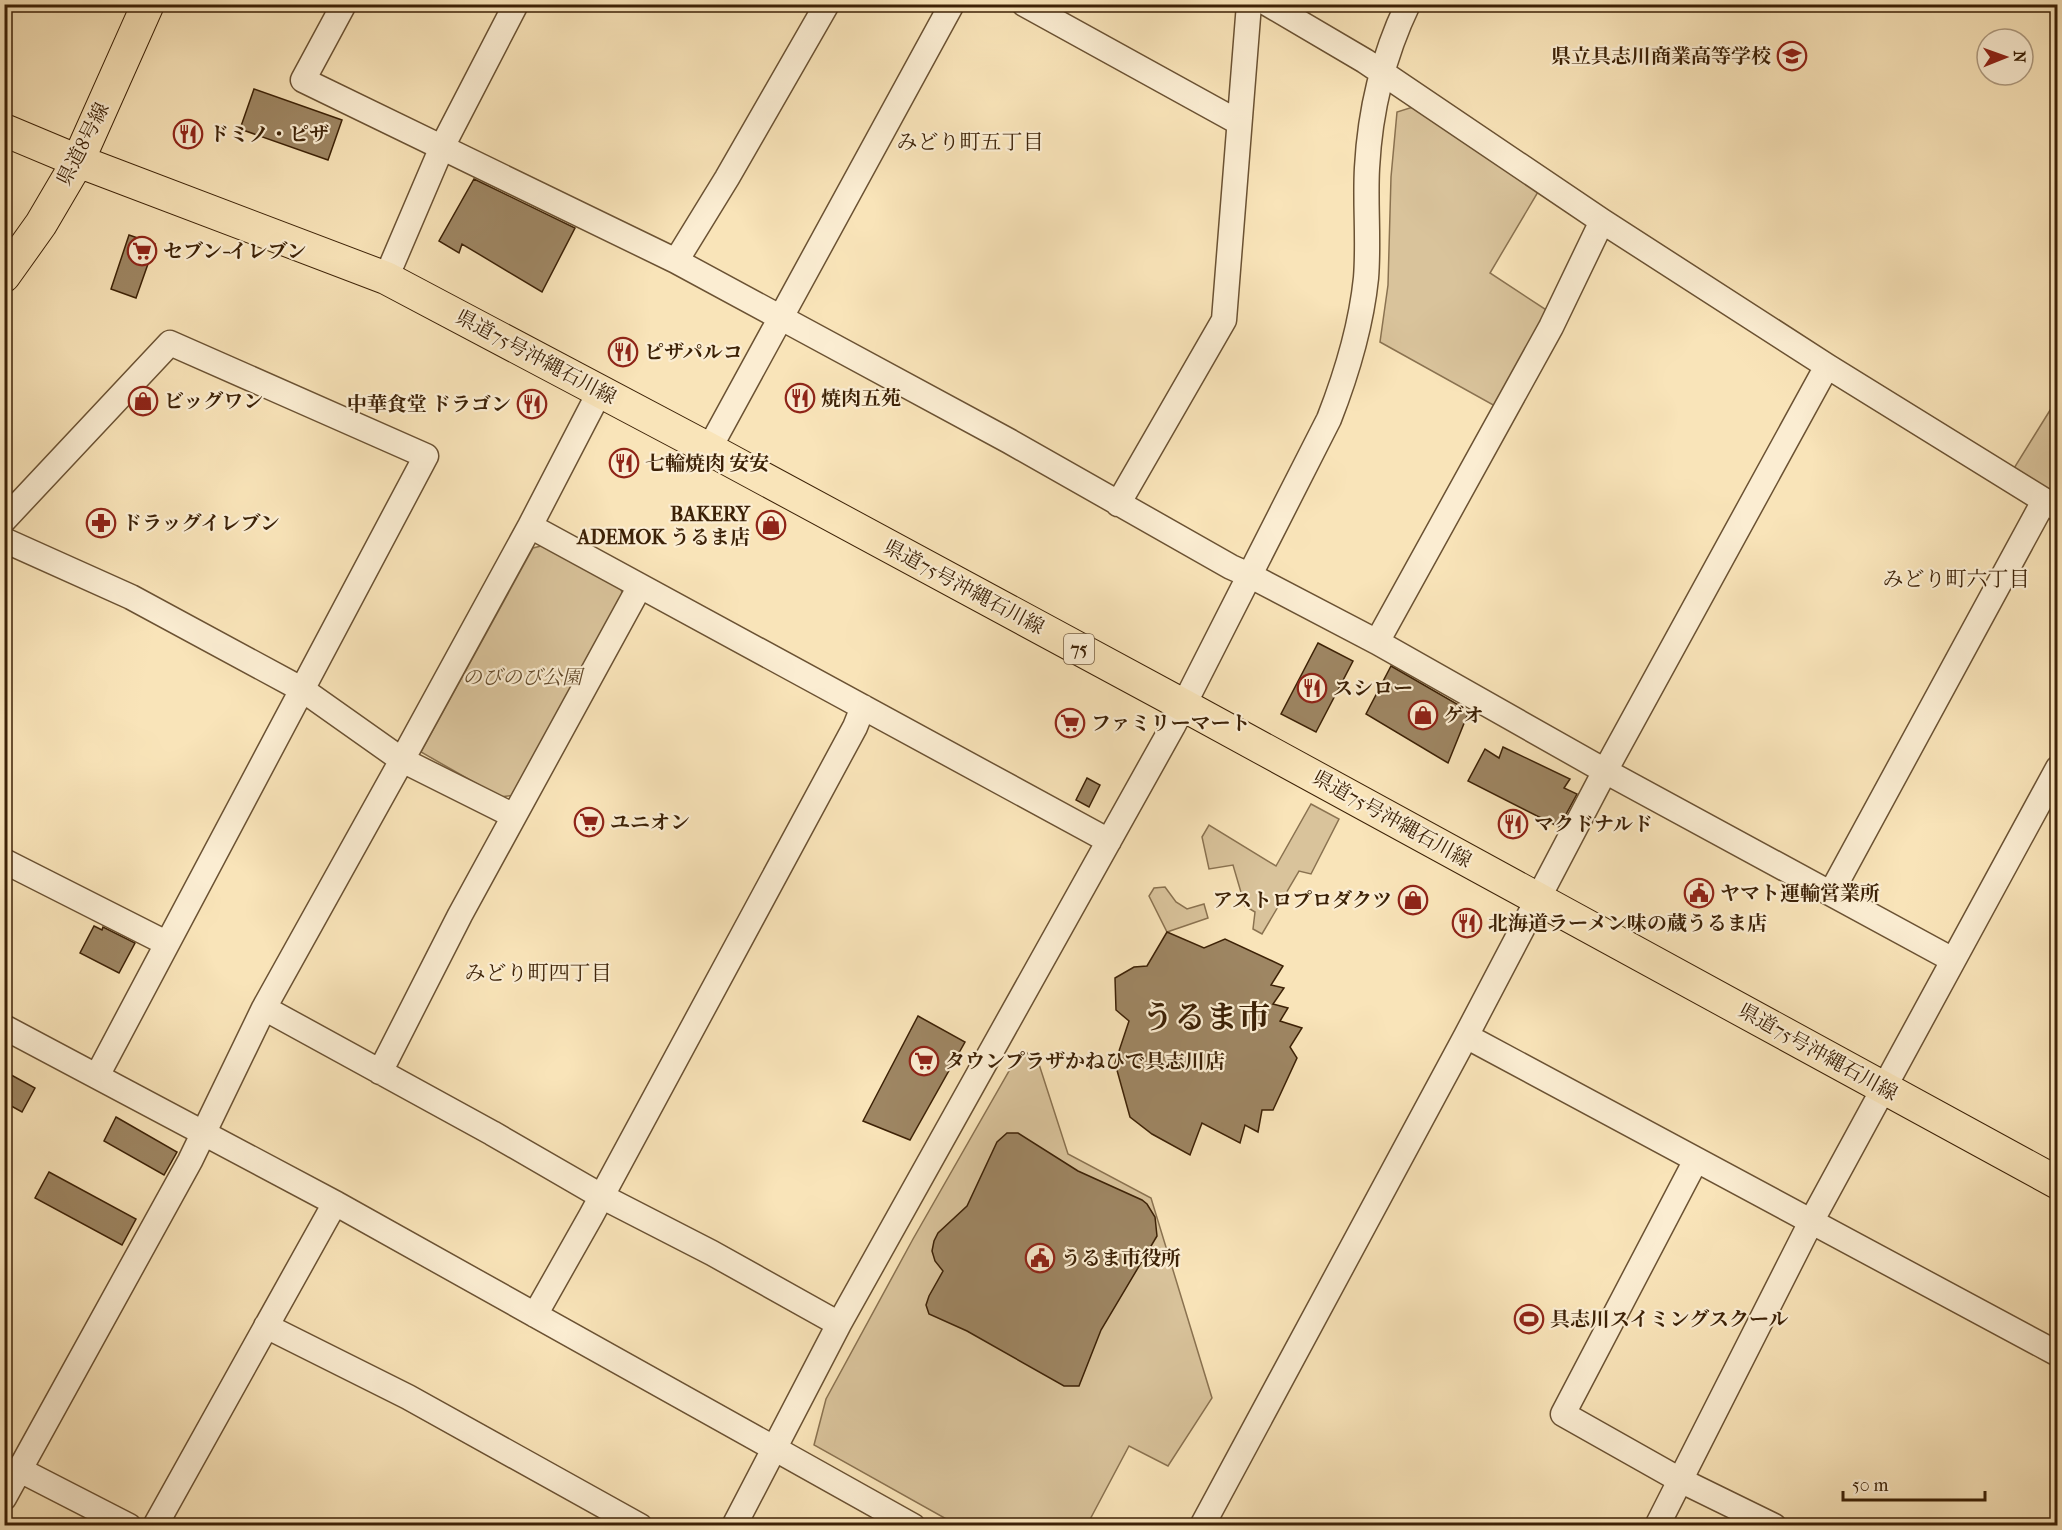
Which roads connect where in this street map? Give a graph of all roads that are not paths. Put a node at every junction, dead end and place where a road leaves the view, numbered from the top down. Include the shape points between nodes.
1 (148, 4) edge
2 (344, 4) edge
3 (516, 4) edge
4 (827, 4) edge
5 (952, 4) edge
6 (1024, 4) edge
7 (1249, 4) edge
8 (1268, 4) edge
9 (1408, 4) edge
10 (1382, 73) junction
11 (1238, 122) junction
12 (4, 130) edge
13 (442, 147) junction
14 (78, 161) junction
15 (1602, 221) junction
16 (676, 261) junction
17 (4, 276) edge
18 (386, 278) junction
19 (780, 317) junction
20 (1827, 366) junction
21 (600, 391) junction
22 (709, 449) junction
23 (1118, 504) junction
24 (2051, 505) edge
25 (4, 520) edge
26 (530, 526) junction
27 (4, 540) edge
28 (1249, 575) junction
29 (640, 586) junction
30 (1377, 642) junction
31 (303, 690) junction
32 (1183, 705) junction
33 (863, 707) junction
34 (402, 760) junction
35 (2058, 768) edge
36 (1605, 771) junction
37 (514, 816) junction
38 (1109, 841) junction
39 (4, 861) edge
40 (1831, 892) junction
41 (1538, 898) junction
42 (166, 943) junction
43 (1953, 960) junction
44 (264, 1008) junction
45 (4, 1027) edge
46 (1466, 1036) junction
47 (380, 1072) junction
48 (97, 1076) junction
49 (1883, 1088) junction
50 (204, 1132) junction
51 (1696, 1160) junction
52 (2058, 1183) edge
53 (601, 1196) junction
54 (335, 1203) junction
55 (1812, 1220) junction
56 (535, 1315) junction
57 (839, 1324) junction
58 (266, 1326) junction
59 (2058, 1354) edge
60 (774, 1448) junction
61 (20, 1470) junction
62 (1680, 1480) junction
63 (4, 1498) edge
64 (912, 1525) edge
65 (1204, 1525) edge
66 (129, 1526) edge
67 (155, 1526) edge
68 (640, 1526) edge
69 (734, 1526) edge
70 (1657, 1526) edge
71 (1774, 1526) edge

1 - 14 main road, 県道8号線
2 - 13 street via 303,80
3 - 13 street
4 - 16 street
5 - 19 street
6 - 11 street
7 - 11 street
8 - 10 street
9 - 10 street
10 - 15 street
10 - 28 street via 1370,134 1366,277 1356,338 1329,419
11 - 23 street via 1224,320
12 - 14 main road, 県道75号沖縄石川線 / 75
13 - 16 street
13 - 18 street
14 - 17 main road, 県道8号線
14 - 18 main road, 県道75号沖縄石川線 / 75
15 - 20 street
15 - 30 street via 1551,327
16 - 19 street
18 - 21 main road, 県道75号沖縄石川線 / 75
19 - 22 street
19 - 23 street
20 - 24 street
20 - 36 street
21 - 22 main road, 県道75号沖縄石川線 / 75
21 - 26 street
22 - 32 main road, 県道75号沖縄石川線 / 75
23 - 28 street
24 - 40 street
25 - 31 street via 170,343 426,456
26 - 29 street
26 - 34 street
27 - 31 street via 131,597
28 - 30 street
28 - 32 street
29 - 33 street
29 - 37 street
30 - 36 street
31 - 34 street
31 - 42 street
32 - 38 street
32 - 41 main road, 県道75号沖縄石川線 / 75
33 - 38 street
33 - 53 street
34 - 37 street
34 - 44 street
35 - 43 street
36 - 40 street
36 - 41 street
37 - 47 street
38 - 57 street
39 - 42 street
40 - 43 street
41 - 46 street
41 - 49 main road, 県道75号沖縄石川線 / 75
42 - 48 street
43 - 49 street
44 - 47 street
44 - 50 street
45 - 48 street
46 - 51 street
46 - 65 street
47 - 53 street
48 - 50 street
49 - 52 main road, 県道75号沖縄石川線 / 75
49 - 55 street
50 - 54 street
50 - 61 street
51 - 55 street
51 - 62 street via 1563,1414
53 - 56 street
53 - 57 street
54 - 56 street
54 - 58 street
55 - 59 street
55 - 62 street
56 - 60 street
57 - 60 street
58 - 67 street
58 - 68 street via 408,1397
60 - 64 street
60 - 69 street
61 - 63 street
61 - 66 street
62 - 70 street
62 - 71 street

